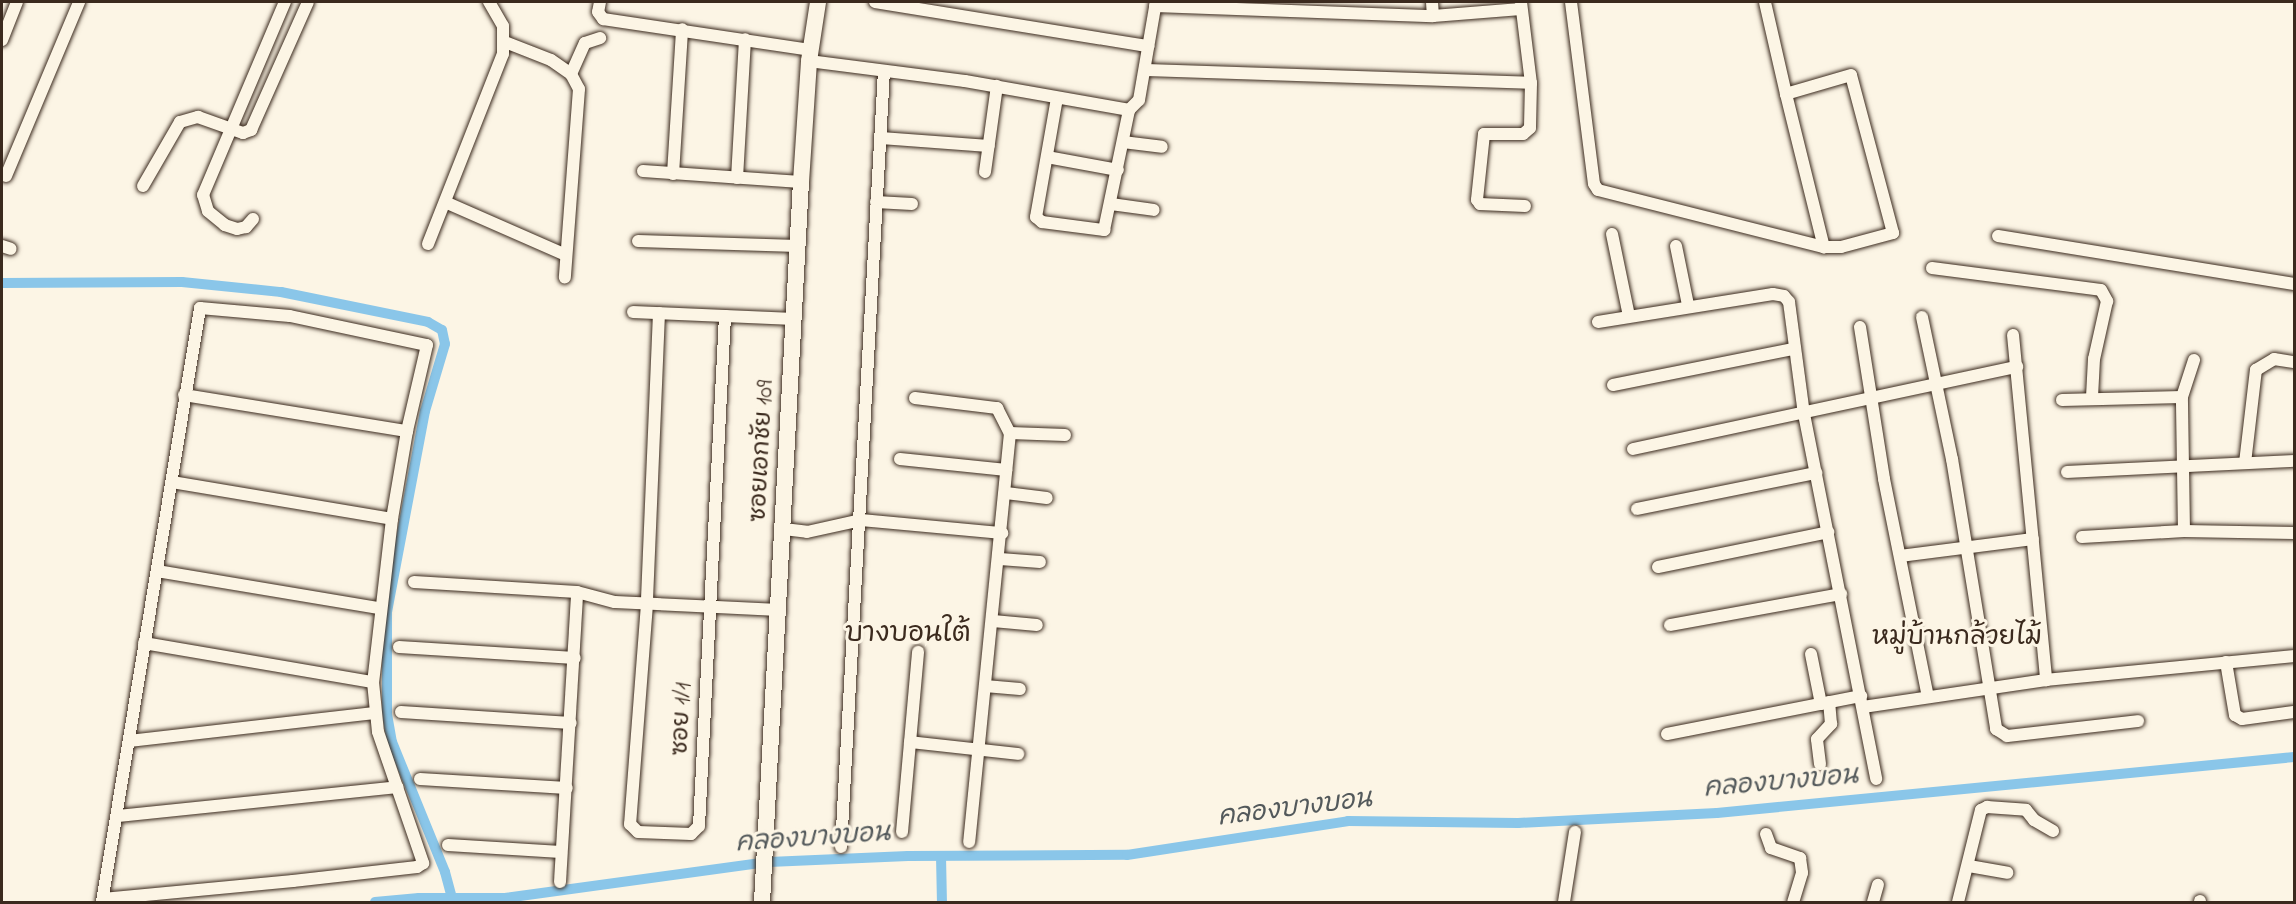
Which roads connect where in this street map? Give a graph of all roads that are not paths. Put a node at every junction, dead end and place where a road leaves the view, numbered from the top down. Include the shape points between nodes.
1 (17, 2) edge
2 (79, 2) edge
3 (285, 2) edge
4 (308, 2) edge
5 (489, 2) edge
6 (600, 2) edge
7 (818, 2) edge
8 (875, 2) edge
9 (1432, 2) edge
10 (1572, 2) edge
11 (1766, 2) edge
12 (1156, 4) edge
13 (1521, 5) edge
14 (1433, 16) junction
15 (682, 29) junction
16 (600, 38) dead end
17 (745, 39) junction
18 (2, 40) edge
19 (505, 42) junction
20 (1148, 46) junction
21 (810, 56) junction
22 (1145, 70) junction
23 (884, 71) junction
24 (572, 74) junction
25 (1531, 83) junction
26 (997, 86) junction
27 (1786, 94) junction
28 (1057, 98) junction
29 (1129, 110) junction
30 (230, 130) junction
31 (882, 138) junction
32 (1123, 142) junction
33 (989, 146) junction
34 (1162, 147) dead end
35 (1047, 158) junction
36 (1118, 170) junction
37 (643, 171) dead end
38 (985, 172) dead end
39 (673, 174) junction
40 (6, 176) dead end
41 (737, 178) junction
42 (801, 182) junction
43 (143, 186) dead end
44 (445, 202) junction
45 (876, 202) junction
46 (912, 204) dead end
47 (1111, 204) junction
48 (1526, 206) dead end
49 (1154, 210) dead end
50 (253, 219) dead end
51 (1612, 234) dead end
52 (1998, 236) dead end
53 (638, 241) dead end
54 (428, 244) dead end
55 (798, 246) junction
56 (1676, 246) dead end
57 (1824, 247) junction
58 (566, 255) junction
59 (1932, 268) dead end
60 (565, 277) dead end
61 (2295, 284) edge
62 (1688, 305) junction
63 (633, 312) dead end
64 (659, 314) junction
65 (725, 316) junction
66 (1629, 316) junction
67 (1922, 317) dead end
68 (794, 319) junction
69 (1598, 322) dead end
70 (1860, 327) dead end
71 (2013, 335) dead end
72 (1793, 350) junction
73 (2194, 360) dead end
74 (2295, 362) edge
75 (2017, 367) junction
76 (1937, 384) junction
77 (1613, 385) dead end
78 (184, 395) junction
79 (2092, 397) junction
80 (2182, 397) junction
81 (915, 398) dead end
82 (1874, 399) junction
83 (2062, 400) dead end
84 (1804, 414) junction
85 (407, 431) junction
86 (1010, 433) junction
87 (1065, 435) dead end
88 (1633, 449) dead end
89 (900, 459) dead end
90 (2295, 461) edge
91 (2245, 463) junction
92 (2182, 464) junction
93 (1006, 470) junction
94 (2067, 472) dead end
95 (1816, 473) junction
96 (172, 482) junction
97 (1006, 493) junction
98 (1047, 498) dead end
99 (1637, 509) dead end
100 (392, 519) junction
101 (861, 520) junction
102 (784, 530) junction
103 (2184, 531) junction
104 (1828, 532) junction
105 (1002, 533) junction
106 (2295, 534) edge
107 (2082, 537) dead end
108 (2033, 539) junction
109 (1966, 545) junction
110 (1900, 555) junction
111 (1000, 559) junction
112 (1040, 562) dead end
113 (1658, 567) dead end
114 (157, 571) junction
115 (414, 582) dead end
116 (577, 592) junction
117 (1841, 594) junction
118 (647, 604) junction
119 (379, 608) junction
120 (710, 608) junction
121 (779, 610) junction
122 (993, 621) junction
123 (1037, 625) dead end
124 (1670, 625) dead end
125 (144, 643) junction
126 (399, 647) dead end
127 (918, 652) dead end
128 (1811, 654) dead end
129 (2295, 656) edge
130 (575, 658) junction
131 (2226, 662) junction
132 (2046, 680) junction
133 (373, 682) junction
134 (985, 686) junction
135 (1991, 688) junction
136 (1020, 689) dead end
137 (1928, 697) junction
138 (1862, 701) junction
139 (1825, 703) junction
140 (401, 712) dead end
141 (2295, 712) edge
142 (374, 713) junction
143 (2138, 721) dead end
144 (571, 723) junction
145 (1667, 734) dead end
146 (129, 741) junction
147 (910, 742) junction
148 (975, 748) junction
149 (1018, 754) dead end
150 (1820, 765) dead end
151 (1876, 778) dead end
152 (420, 779) dead end
153 (397, 787) junction
154 (567, 788) junction
155 (118, 816) junction
156 (2053, 831) dead end
157 (902, 832) dead end
158 (1575, 832) dead end
159 (1766, 834) dead end
160 (969, 842) dead end
161 (447, 845) dead end
162 (841, 848) dead end
163 (561, 852) junction
164 (1969, 866) junction
165 (2007, 873) dead end
166 (560, 882) dead end
167 (1878, 885) dead end
168 (103, 901) edge
169 (762, 903) edge
170 (1564, 903) edge
171 (1793, 903) edge
172 (1874, 903) edge
173 (1958, 903) edge

1 - 18 street
2 - 40 street
3 - 30 street
4 - 30 street via 255,126 243,133
5 - 19 street via 499,15
6 - 15 street via 598,12 603,19
7 - 21 street, ซอยเอกชัย 109
8 - 20 street
9 - 14 street
10 - 57 street via 1594,184 1598,190
11 - 27 street
12 - 14 street
12 - 20 street
13 - 14 street
13 - 25 street
15 - 17 street
15 - 39 street
16 - 24 street via 585,43
17 - 21 street
17 - 41 street
19 - 24 street via 551,60
19 - 44 street
20 - 22 street
21 - 23 street
21 - 42 street, ซอยเอกชัย 109
22 - 25 street
22 - 29 street via 1139,100
23 - 26 street
23 - 31 street
24 - 58 street via 579,103
25 - 48 street via 1532,111 1527,132 1486,132 1482,137 1477,195 1480,204
26 - 28 street
26 - 33 street
27 - 57 street
27 - 57 street via 1851,75 1893,233 1841,247
28 - 29 street
28 - 35 street
29 - 32 street
30 - 43 street via 198,117 180,122
30 - 50 street via 203,201 225,225 237,229 246,227
31 - 33 street
31 - 45 street
32 - 34 street
32 - 36 street
33 - 38 street
35 - 36 street
35 - 47 street via 1038,220 1101,231 1106,227
36 - 47 street
37 - 39 street
39 - 41 street
41 - 42 street
42 - 55 street, ซอยเอกชัย 109
44 - 54 street
44 - 58 street
45 - 46 street
45 - 101 street
47 - 49 street
51 - 66 street
52 - 61 street
53 - 55 street
55 - 68 street, ซอยเอกชัย 109
56 - 62 street
58 - 60 street
59 - 79 street via 2102,290 2107,301 2094,359
62 - 66 street
62 - 72 street via 1784,296 1789,302
63 - 64 street
64 - 65 street
64 - 118 street
65 - 68 street
65 - 120 street, ซอย 1/1
66 - 69 street
67 - 76 street
68 - 102 street, ซอยเอกชัย 109
70 - 82 street
71 - 75 street
72 - 77 street
72 - 84 street
73 - 80 street
74 - 91 street via 2274,358 2256,370
75 - 76 street
75 - 108 street
76 - 82 street
76 - 109 street
78 - 85 street
78 - 85 street via 200,308 290,316 427,345
78 - 96 street
79 - 80 street
79 - 83 street
80 - 92 street
81 - 86 street via 998,408
82 - 84 street
82 - 110 street
84 - 88 street
84 - 95 street
85 - 100 street
86 - 87 street
86 - 93 street
89 - 93 street
90 - 91 street
91 - 92 street
92 - 94 street
92 - 103 street
93 - 97 street
95 - 99 street
95 - 104 street
96 - 100 street
96 - 114 street
97 - 98 street
97 - 105 street
100 - 119 street
101 - 102 street via 807,532
101 - 105 street
101 - 162 street
102 - 121 street, ซอยเอกชัย 109
103 - 106 street
103 - 107 street
104 - 113 street
104 - 117 street
105 - 111 street
108 - 109 street
108 - 132 street
109 - 110 street
109 - 135 street
110 - 137 street
111 - 112 street
111 - 122 street
114 - 119 street
114 - 125 street
115 - 116 street
116 - 118 street via 615,602
116 - 130 street
117 - 124 street
117 - 138 street
118 - 120 street
118 - 120 street, ซอย 1/1 via 630,824 638,832 697,831
119 - 133 street
120 - 121 street
121 - 169 street, ซอยเอกชัย 109
122 - 123 street
122 - 134 street
125 - 133 street
125 - 146 street
126 - 130 street
127 - 147 street
128 - 139 street
129 - 131 street
130 - 144 street
131 - 132 street
131 - 141 street via 2235,715 2242,719
132 - 135 street
133 - 142 street
134 - 136 street
134 - 148 street
135 - 137 street
135 - 143 street via 1996,729 2007,736
137 - 138 street
138 - 139 street
138 - 151 street
139 - 145 street
139 - 150 street via 1831,724 1817,739
140 - 144 street
142 - 146 street
142 - 153 street
144 - 154 street
146 - 155 street
147 - 148 street
147 - 157 street
148 - 149 street
148 - 160 street
152 - 154 street
153 - 155 street
153 - 168 street via 423,854 423,863 417,867
154 - 163 street
155 - 168 street
156 - 164 street via 2026,810 1987,807 1979,816
158 - 170 street
159 - 171 street via 1771,848 1800,858 1802,873
161 - 163 street
163 - 166 street
164 - 165 street
164 - 173 street
167 - 172 street

